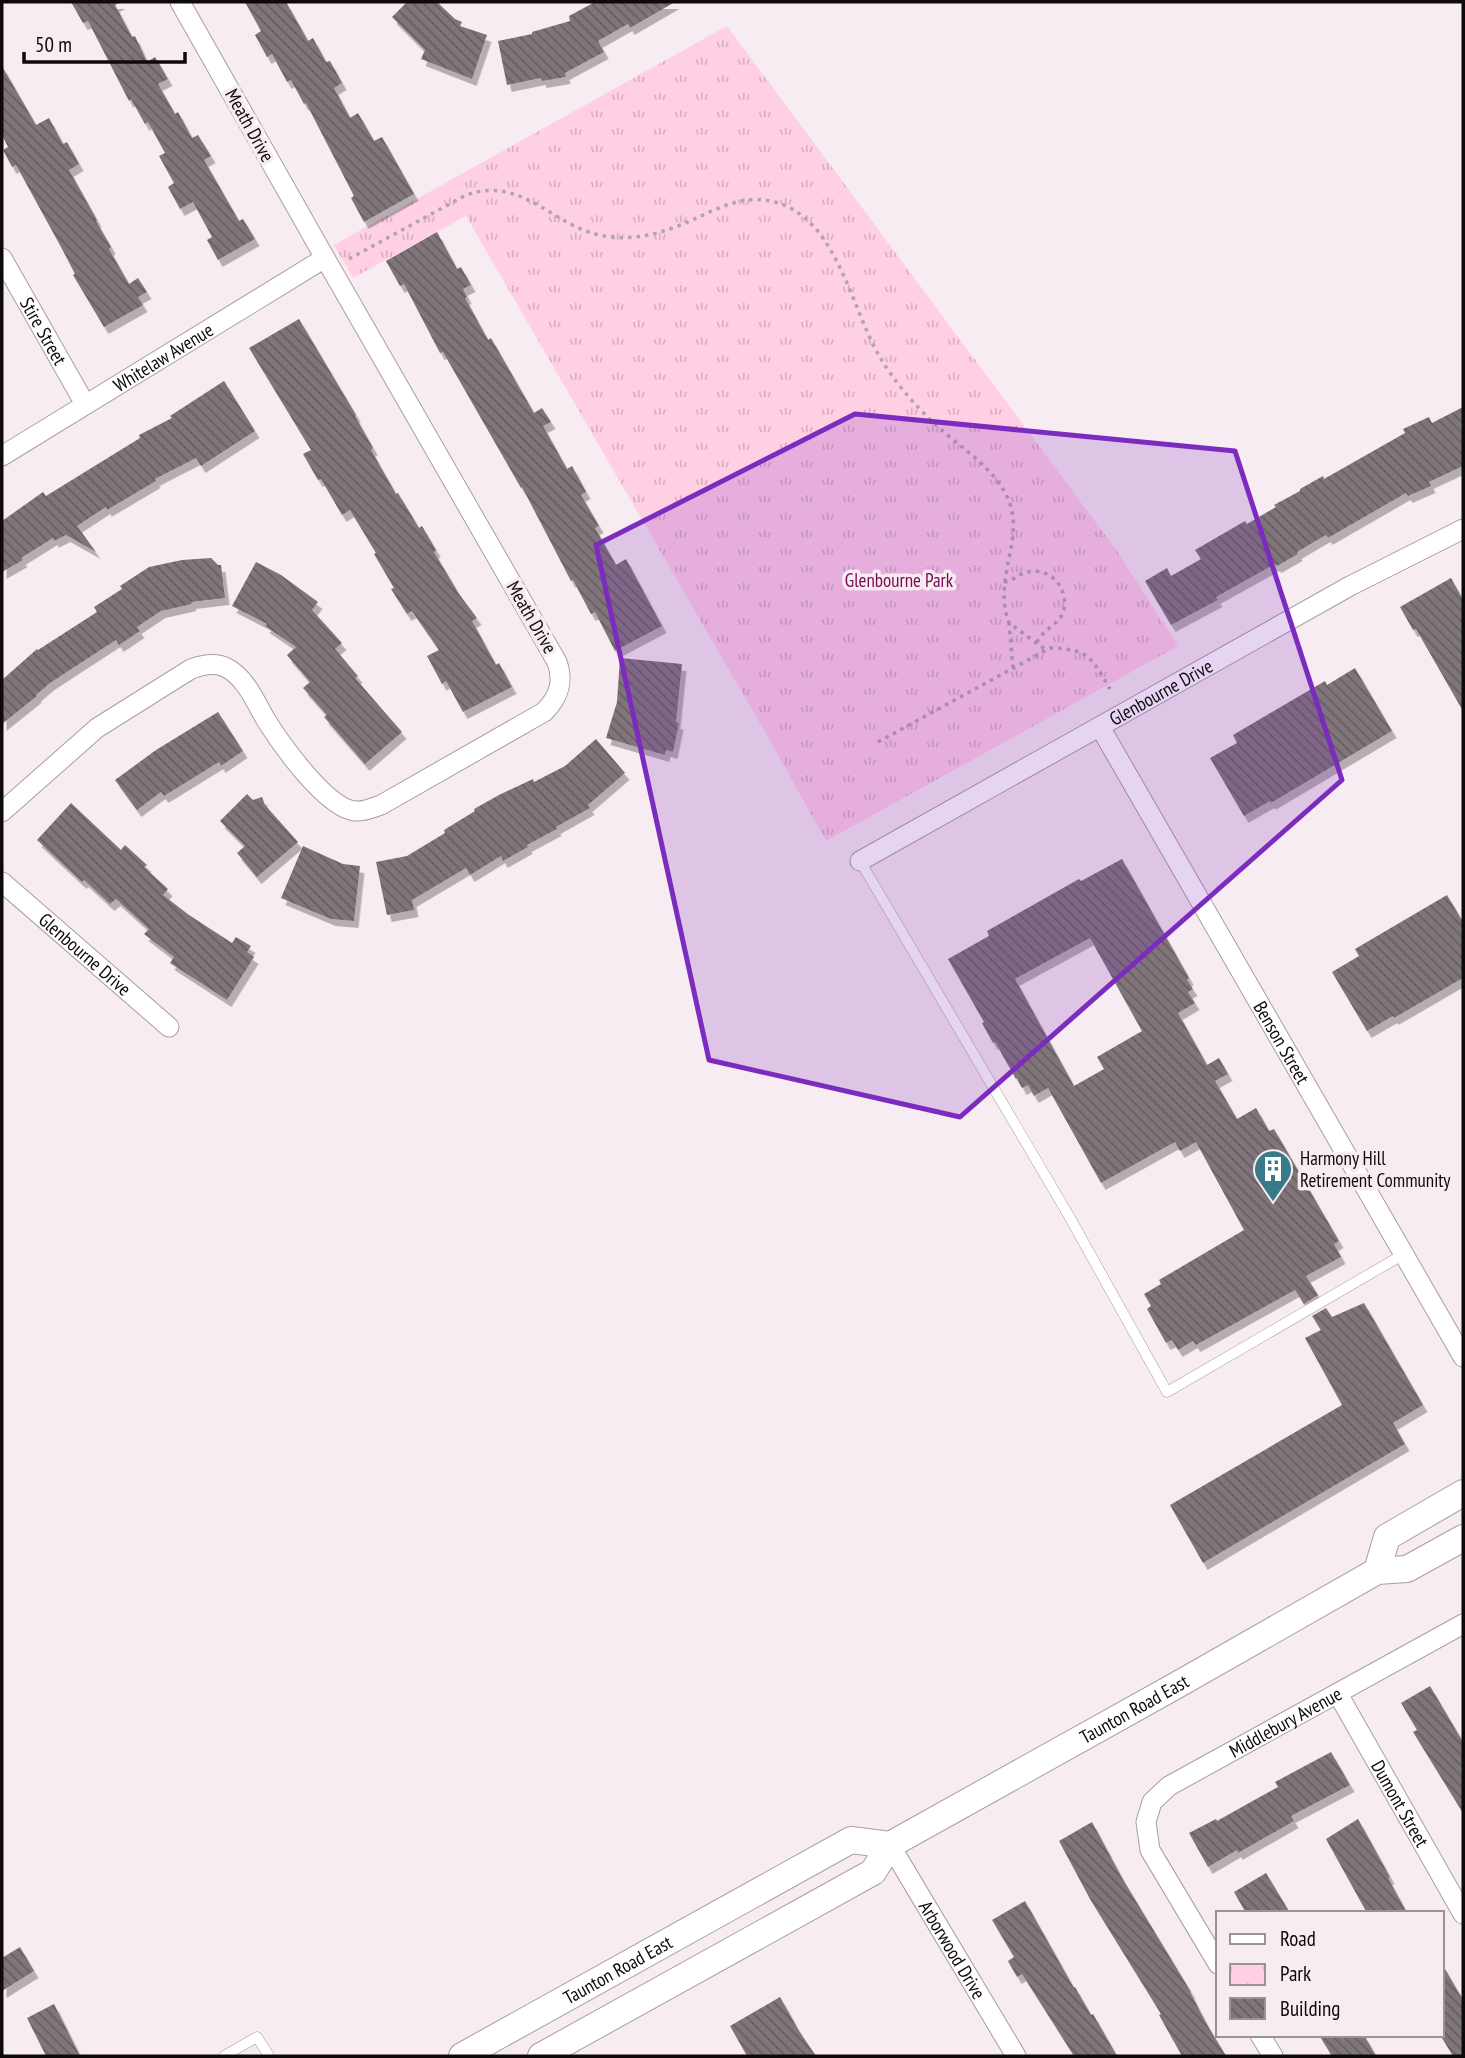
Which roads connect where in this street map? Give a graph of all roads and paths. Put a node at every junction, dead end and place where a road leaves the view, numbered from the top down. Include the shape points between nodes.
1 (180, 2) edge
2 (2, 258) edge
3 (328, 264) junction
4 (85, 404) junction
5 (2, 456) edge
6 (1463, 529) edge
7 (1004, 582) junction
8 (1009, 623) junction
9 (1036, 644) junction
10 (1046, 650) junction
11 (1013, 668) junction
12 (1110, 689) dead end
13 (1100, 727) junction
14 (878, 742) dead end
15 (2, 812) edge
16 (860, 861) joint
17 (2, 882) edge
18 (169, 1027) dead end
19 (1404, 1254) junction
20 (1463, 1357) edge
21 (1463, 1493) edge
22 (1463, 1538) edge
23 (1377, 1571) junction
24 (1463, 1624) edge
25 (1338, 1694) junction
26 (890, 1845) junction
27 (1463, 1914) edge
28 (1216, 1961) edge
29 (1261, 2037) edge
30 (223, 2056) edge
31 (269, 2056) edge
32 (462, 2056) edge
33 (541, 2056) edge
34 (1016, 2056) edge
35 (1273, 2056) edge

1 - 3 street, Meath Drive
2 - 4 street, Stire Street
3 - 4 street, Whitelaw Avenue
3 - 7 path via 482,191 513,192 578,229 615,237 657,233 741,200 775,202 793,209 819,230 829,246 865,330 888,369 933,422 1004,489 1014,520
3 - 15 street, Meath Drive via 557,662 561,680 557,696 544,712 381,805 354,811 329,798 292,756 235,674 219,665 200,666 97,728
4 - 5 street, Whitelaw Avenue
6 - 13 street, Glenbourne Drive via 1350,586
7 - 8 path
7 - 9 path via 1034,571 1050,575 1060,585 1063,611
8 - 9 path
8 - 11 path
9 - 10 path
10 - 11 path
10 - 12 path via 1082,652
11 - 14 path
13 - 16 street, Glenbourne Drive
13 - 19 street, Benson Street
16 - 19 lane via 1167,1392
17 - 18 street, Glenbourne Drive
19 - 20 street, Benson Street
21 - 23 main road via 1387,1537
22 - 23 main road, Taunton Road East via 1407,1569
23 - 26 main road, Taunton Road East
24 - 25 street, Middlebury Avenue
25 - 27 street, Dumont Street
25 - 28 street, Middlebury Avenue via 1169,1786 1152,1802 1146,1822 1150,1850
26 - 32 main road, Taunton Road East via 851,1840
26 - 33 main road, Taunton Road East via 873,1872
26 - 34 street, Arborwood Drive
29 - 35 street
30 - 31 lane via 257,2037

